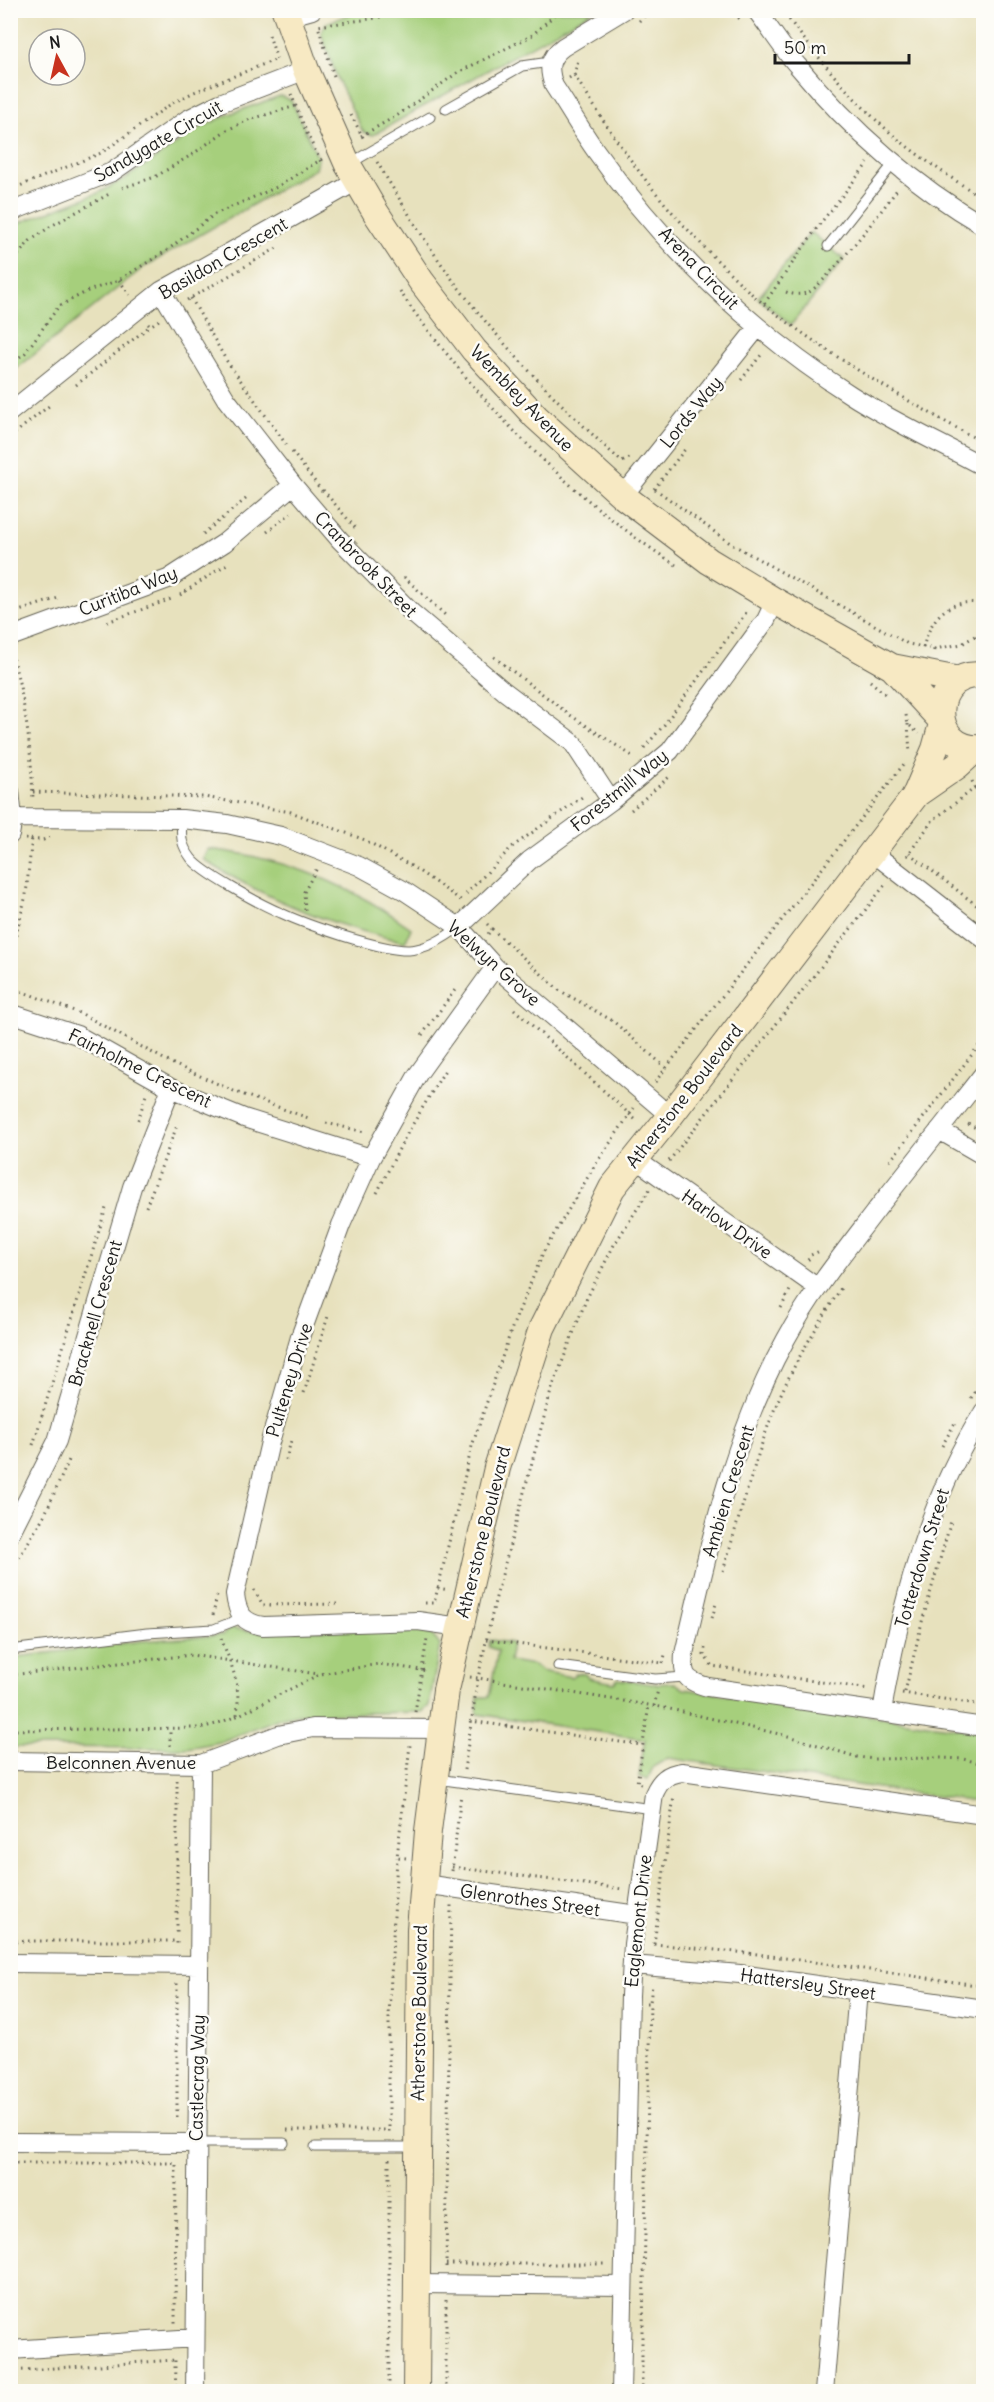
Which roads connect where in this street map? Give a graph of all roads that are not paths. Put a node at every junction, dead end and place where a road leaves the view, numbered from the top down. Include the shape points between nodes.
1 (312, 10) edge
2 (624, 10) edge
3 (756, 10) edge
4 (286, 14) edge
5 (550, 62) junction
6 (306, 70) junction
7 (446, 109) dead end
8 (430, 117) dead end
9 (352, 157) junction
10 (894, 163) junction
11 (10, 212) edge
12 (984, 226) edge
13 (828, 246) dead end
14 (161, 291) junction
15 (758, 327) junction
16 (10, 412) edge
17 (984, 467) edge
18 (617, 480) junction
19 (292, 485) junction
20 (775, 601) junction
21 (10, 637) edge
22 (892, 667) junction
23 (974, 674) edge
24 (942, 722) junction
25 (980, 748) edge
26 (10, 791) edge
27 (915, 796) junction
28 (611, 801) junction
29 (182, 819) junction
30 (12, 827) edge
31 (872, 852) junction
32 (459, 927) junction
33 (984, 939) edge
34 (495, 967) junction
35 (10, 1013) edge
36 (984, 1073) edge
37 (171, 1088) junction
38 (670, 1116) junction
39 (939, 1130) junction
40 (984, 1156) edge
41 (371, 1158) junction
42 (635, 1159) junction
43 (818, 1288) junction
44 (984, 1412) edge
45 (10, 1534) edge
46 (242, 1618) junction
47 (460, 1627) junction
48 (10, 1650) edge
49 (558, 1666) dead end
50 (686, 1677) junction
51 (882, 1712) junction
52 (984, 1727) edge
53 (441, 1729) junction
54 (10, 1761) edge
55 (201, 1764) junction
56 (435, 1778) junction
57 (652, 1809) junction
58 (984, 1815) edge
59 (423, 1884) junction
60 (637, 1915) junction
61 (10, 1963) edge
62 (198, 1965) junction
63 (632, 1965) junction
64 (858, 1990) junction
65 (984, 2008) edge
66 (10, 2142) edge
67 (196, 2143) junction
68 (284, 2143) dead end
69 (315, 2147) dead end
70 (418, 2147) junction
71 (417, 2284) junction
72 (623, 2286) junction
73 (195, 2338) junction
74 (10, 2350) edge
75 (195, 2391) edge
76 (416, 2391) edge
77 (621, 2391) edge
78 (824, 2391) edge

1 - 4 street
2 - 5 street via 563,47
3 - 10 street via 826,98
4 - 6 street, Wembley Avenue
5 - 7 lane via 522,66
5 - 15 street, Arena Circuit via 554,86 597,152 707,281
6 - 9 street, Wembley Avenue
6 - 11 street, Sandygate Circuit via 220,103 112,172
8 - 9 lane via 371,152
9 - 14 street, Basildon Crescent
9 - 18 street, Wembley Avenue via 421,281 474,350 536,417
10 - 12 street via 947,204
10 - 13 lane
14 - 16 street, Basildon Crescent
14 - 19 street, Cranbrook Street via 226,399
15 - 17 street, Arena Circuit via 852,395
15 - 18 street, Lords Way via 639,476
18 - 20 street, Wembley Avenue via 709,561
19 - 21 street, Curitiba Way via 224,543 168,579
19 - 28 street, Cranbrook Street via 411,612 573,743
20 - 22 street, Wembley Avenue
20 - 28 street, Forestmill Way via 766,620 670,751
22 - 23 street, Wembley Avenue via 928,657
22 - 24 street, Wembley Avenue
23 - 24 street, Atherstone Boulevard via 951,685 941,701
24 - 25 street, Wembley Avenue via 957,743
24 - 27 street, Atherstone Boulevard
25 - 27 street, Atherstone Boulevard
26 - 30 street
27 - 31 street, Atherstone Boulevard
28 - 32 street, Forestmill Way via 530,860
29 - 30 street, Welwyn Grove
29 - 32 street, Welwyn Grove via 281,836 359,866
29 - 32 lane via 181,842 192,860 279,913 409,950
31 - 33 street
31 - 38 street, Atherstone Boulevard
32 - 34 street, Welwyn Grove
34 - 38 street, Welwyn Grove
34 - 41 street, Pulteney Drive via 418,1074
35 - 37 street, Fairholme Crescent via 77,1035
36 - 39 street, Ambien Crescent
37 - 41 street, Fairholme Crescent via 244,1118
37 - 45 street, Bracknell Crescent via 132,1187 57,1441
38 - 42 street, Atherstone Boulevard
39 - 40 street
39 - 43 street, Ambien Crescent
41 - 46 street, Pulteney Drive via 341,1225 300,1337 270,1442 235,1594
42 - 43 street, Harlow Drive
42 - 47 street, Atherstone Boulevard via 612,1188 542,1328 497,1468
43 - 50 street, Ambien Crescent via 785,1340 748,1424 715,1528 686,1643
44 - 51 street, Totterdown Street via 957,1455 934,1511 906,1605
46 - 47 street via 263,1626 418,1621
46 - 48 lane via 214,1629
47 - 53 street, Atherstone Boulevard
49 - 50 lane via 655,1679
50 - 51 street via 708,1687
51 - 52 street
53 - 55 street, Belconnen Avenue via 313,1728 278,1736
53 - 56 street, Atherstone Boulevard
54 - 55 street, Belconnen Avenue
55 - 62 street, Castlecrag Way
56 - 57 lane
56 - 59 street, Atherstone Boulevard
57 - 58 street, Eaglemont Drive via 654,1794 664,1777 682,1772
57 - 60 street, Eaglemont Drive
59 - 60 street, Glenrothes Street via 451,1897
59 - 70 street, Atherstone Boulevard
60 - 63 street, Eaglemont Drive
61 - 62 street
62 - 67 street, Castlecrag Way
63 - 64 street, Hattersley Street
63 - 72 street, Eaglemont Drive
64 - 65 street, Hattersley Street
64 - 78 street
66 - 67 street
67 - 68 lane
67 - 73 street, Castlecrag Way
69 - 70 lane
70 - 71 street, Atherstone Boulevard
71 - 72 street
71 - 76 street, Atherstone Boulevard
72 - 77 street, Eaglemont Drive
73 - 74 street
73 - 75 street, Castlecrag Way

